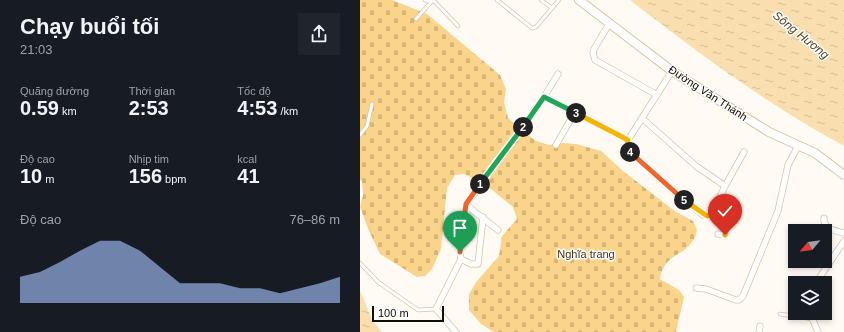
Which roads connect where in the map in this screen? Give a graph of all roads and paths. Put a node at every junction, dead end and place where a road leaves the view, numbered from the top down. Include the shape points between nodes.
1 (425, 0) edge
2 (497, 0) edge
3 (541, 0) edge
4 (559, 0) edge
5 (579, 0) edge
6 (432, 1) edge
7 (552, 8) junction
8 (416, 19) dead end
9 (609, 24) junction
10 (458, 26) dead end
11 (672, 71) junction
12 (558, 74) dead end
13 (657, 95) junction
14 (544, 97) junction
15 (372, 104) dead end
16 (575, 112) junction
17 (643, 119) junction
18 (360, 135) edge
19 (628, 140) junction
20 (556, 145) dead end
21 (798, 146) junction
22 (744, 152) dead end
23 (844, 175) edge
24 (725, 186) junction
25 (466, 204) junction
26 (712, 214) junction
27 (483, 217) junction
28 (824, 218) dead end
29 (498, 230) dead end
30 (844, 233) edge
31 (718, 234) dead end
32 (844, 241) edge
33 (461, 259) junction
34 (360, 263) edge
35 (821, 276) edge
36 (696, 288) dead end
37 (436, 309) junction
38 (780, 314) dead end
39 (788, 315) edge
40 (812, 320) edge
41 (456, 332) edge
42 (818, 332) edge

1 - 6 lane
2 - 7 lane via 532,28 536,27
3 - 7 lane
4 - 7 lane
5 - 9 main road, Đường Văn Thánh
6 - 8 lane
6 - 10 lane
9 - 11 main road, Đường Văn Thánh
9 - 13 street via 594,49 595,60
11 - 13 street
11 - 21 main road, Đường Văn Thánh via 769,132
12 - 14 street
13 - 17 street
14 - 16 street
14 - 25 street
15 - 18 lane via 367,126
16 - 19 street
16 - 20 street
17 - 19 street
17 - 24 street via 696,166
19 - 26 street via 627,149 658,178 703,214
21 - 23 main road, Đường Văn Thánh via 815,153
21 - 36 street via 788,165 778,211 741,299 736,300
22 - 24 street
24 - 26 street
25 - 27 street
25 - 33 street
26 - 31 street via 729,221 725,235
27 - 29 street
27 - 33 street via 478,264
28 - 30 street via 826,226
32 - 35 street
33 - 37 street
34 - 37 lane via 378,282 418,310
37 - 41 street
38 - 39 lane
40 - 42 street

